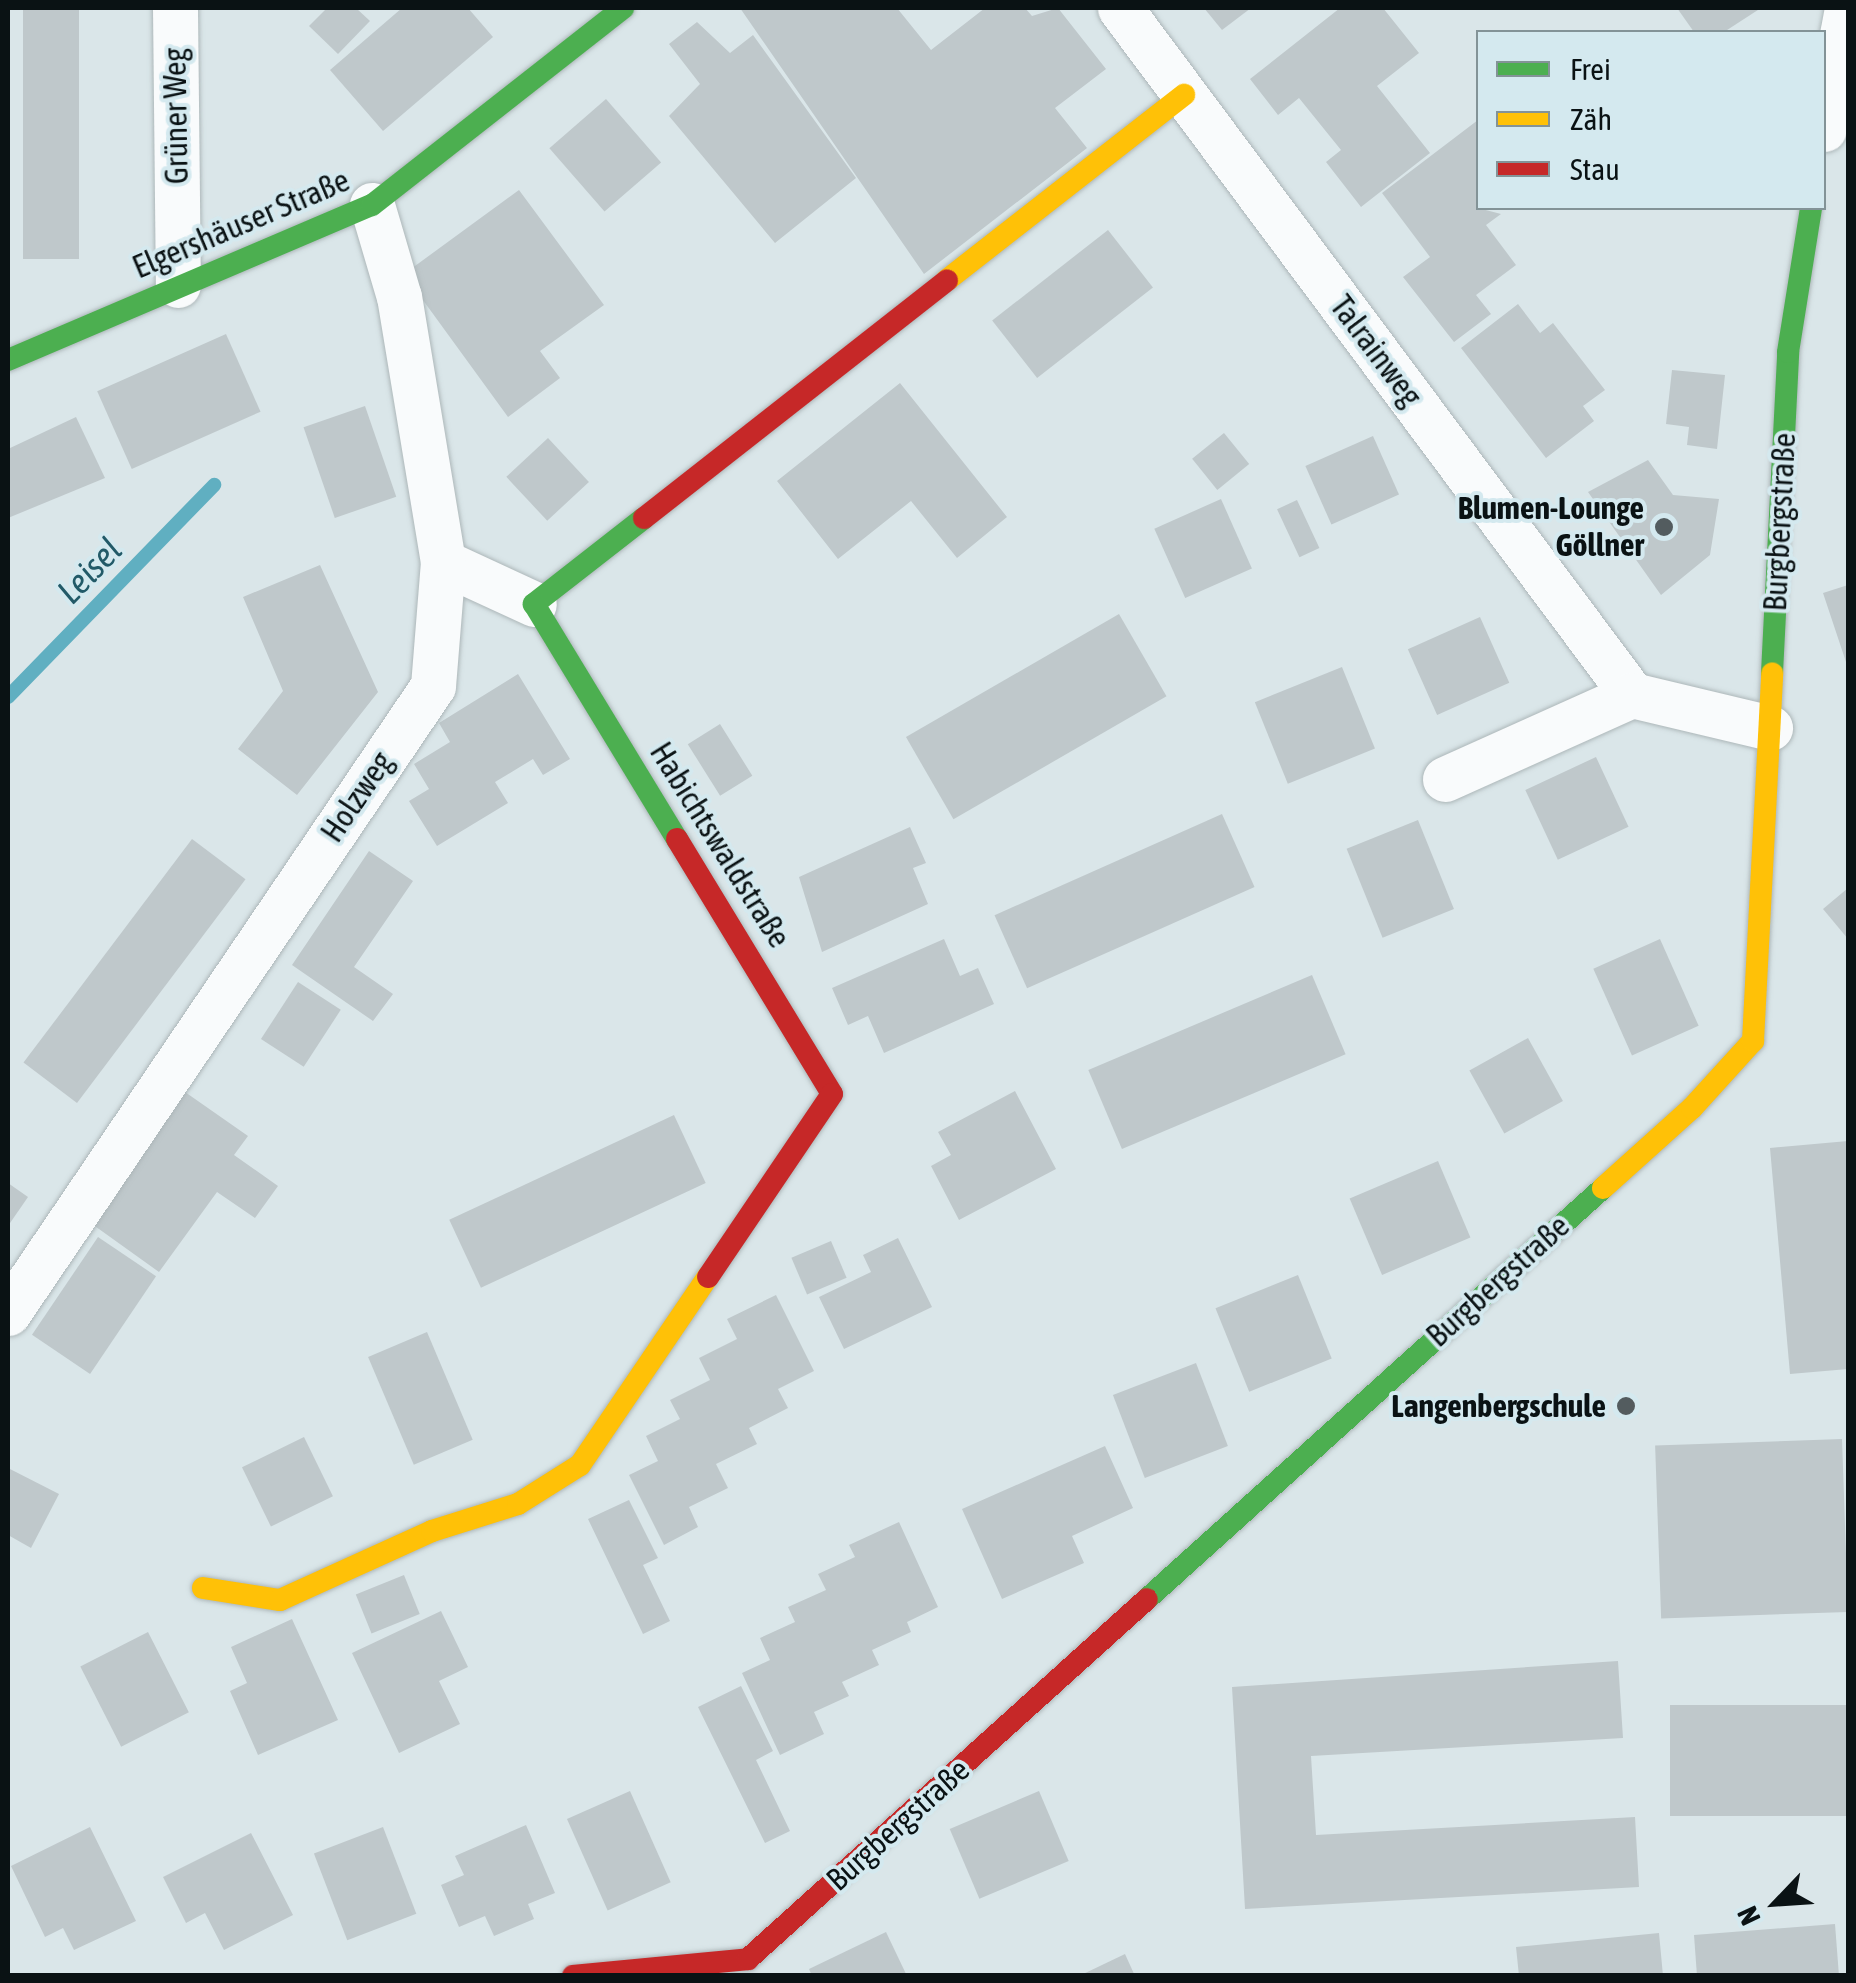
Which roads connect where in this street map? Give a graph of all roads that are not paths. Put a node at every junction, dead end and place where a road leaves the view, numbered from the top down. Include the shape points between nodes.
1 (174, 8) edge
2 (623, 8) edge
3 (1120, 8) edge
4 (1848, 8) edge
5 (1184, 96) junction
6 (1826, 119) edge
7 (372, 205) junction
8 (1811, 210) edge
9 (178, 284) junction
10 (8, 360) edge
11 (443, 562) junction
12 (534, 604) junction
13 (1632, 695) junction
14 (1770, 728) junction
15 (1444, 779) dead end
16 (8, 1313) edge
17 (203, 1588) dead end
18 (749, 1968) edge
19 (573, 1976) edge

1 - 9 street, Grüner Weg
2 - 7 street, Elgershäuser Straße
3 - 5 street, Talrainweg
4 - 6 street
5 - 12 street
5 - 13 street, Talrainweg
7 - 9 street, Elgershäuser Straße
7 - 11 street, Holzweg via 399,297
8 - 14 street, Burgbergstraße via 1788,352
9 - 10 street, Elgershäuser Straße
11 - 12 street
11 - 16 street, Holzweg via 433,686
12 - 17 street, Habichtswaldstraße via 832,1094 580,1466 518,1504 432,1532 280,1600
13 - 14 street
13 - 15 street
14 - 18 street, Burgbergstraße via 1753,1041 1692,1108
18 - 19 street, Burgbergstraße

